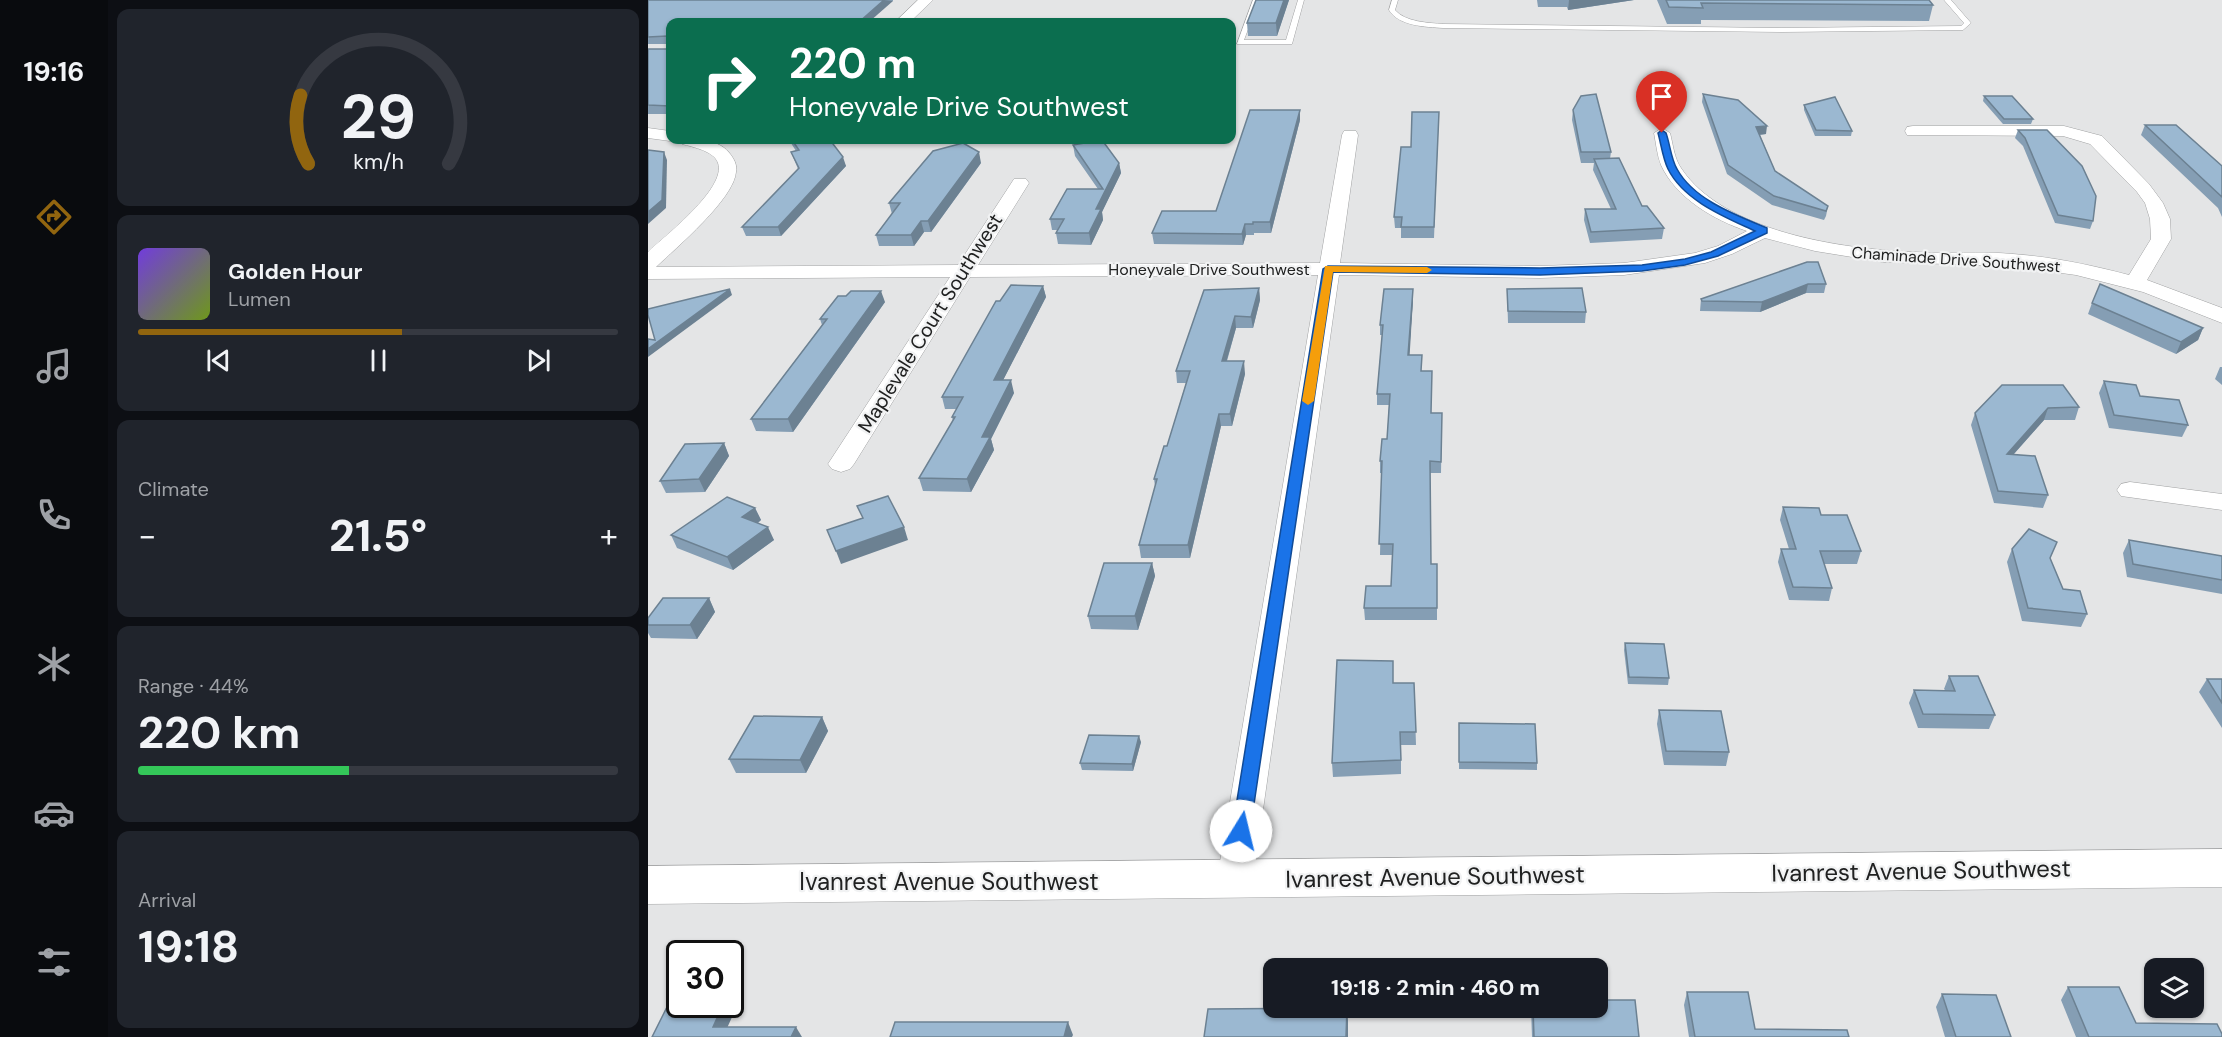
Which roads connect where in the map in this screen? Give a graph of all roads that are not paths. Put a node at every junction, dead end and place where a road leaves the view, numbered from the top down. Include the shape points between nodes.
1 (926, 0) edge
2 (1256, 0) edge
3 (1301, 0) edge
4 (1395, 0) edge
5 (1947, 0) edge
6 (906, 18) edge
7 (1912, 131) dead end
8 (648, 133) edge
9 (1662, 133) dead end
10 (666, 135) edge
11 (1350, 135) dead end
12 (700, 144) edge
13 (1020, 183) dead end
14 (1763, 231) junction
15 (648, 263) edge
16 (1328, 269) junction
17 (964, 272) junction
18 (648, 273) edge
19 (2135, 283) junction
20 (2222, 315) edge
21 (841, 464) dead end
22 (2130, 490) dead end
23 (2222, 502) edge
24 (2222, 868) edge
25 (1234, 880) junction
26 (648, 885) edge

1 - 6 street
2 - 3 lane via 1240,42 1289,42
4 - 5 lane via 1395,15 1420,24 1443,26 1963,28 1968,23
7 - 19 street via 2064,131 2096,140 2144,188 2160,219 2161,239
8 - 10 street
9 - 14 street, Chaminade Drive Southwest via 1672,168 1685,186 1719,210
11 - 16 street
12 - 15 street via 722,155 728,164 726,184
13 - 17 street, Maplevale Court Southwest
14 - 16 street, Honeyvale Drive Southwest via 1715,254 1642,268 1540,272
14 - 19 street, Chaminade Drive Southwest via 1858,253 2024,261
16 - 17 street, Honeyvale Drive Southwest
16 - 25 street
17 - 18 street, Honeyvale Drive Southwest
17 - 21 street, Maplevale Court Southwest
19 - 20 street, Chaminade Drive Southwest
22 - 23 street
24 - 25 street, Ivanrest Avenue Southwest
25 - 26 street, Ivanrest Avenue Southwest

